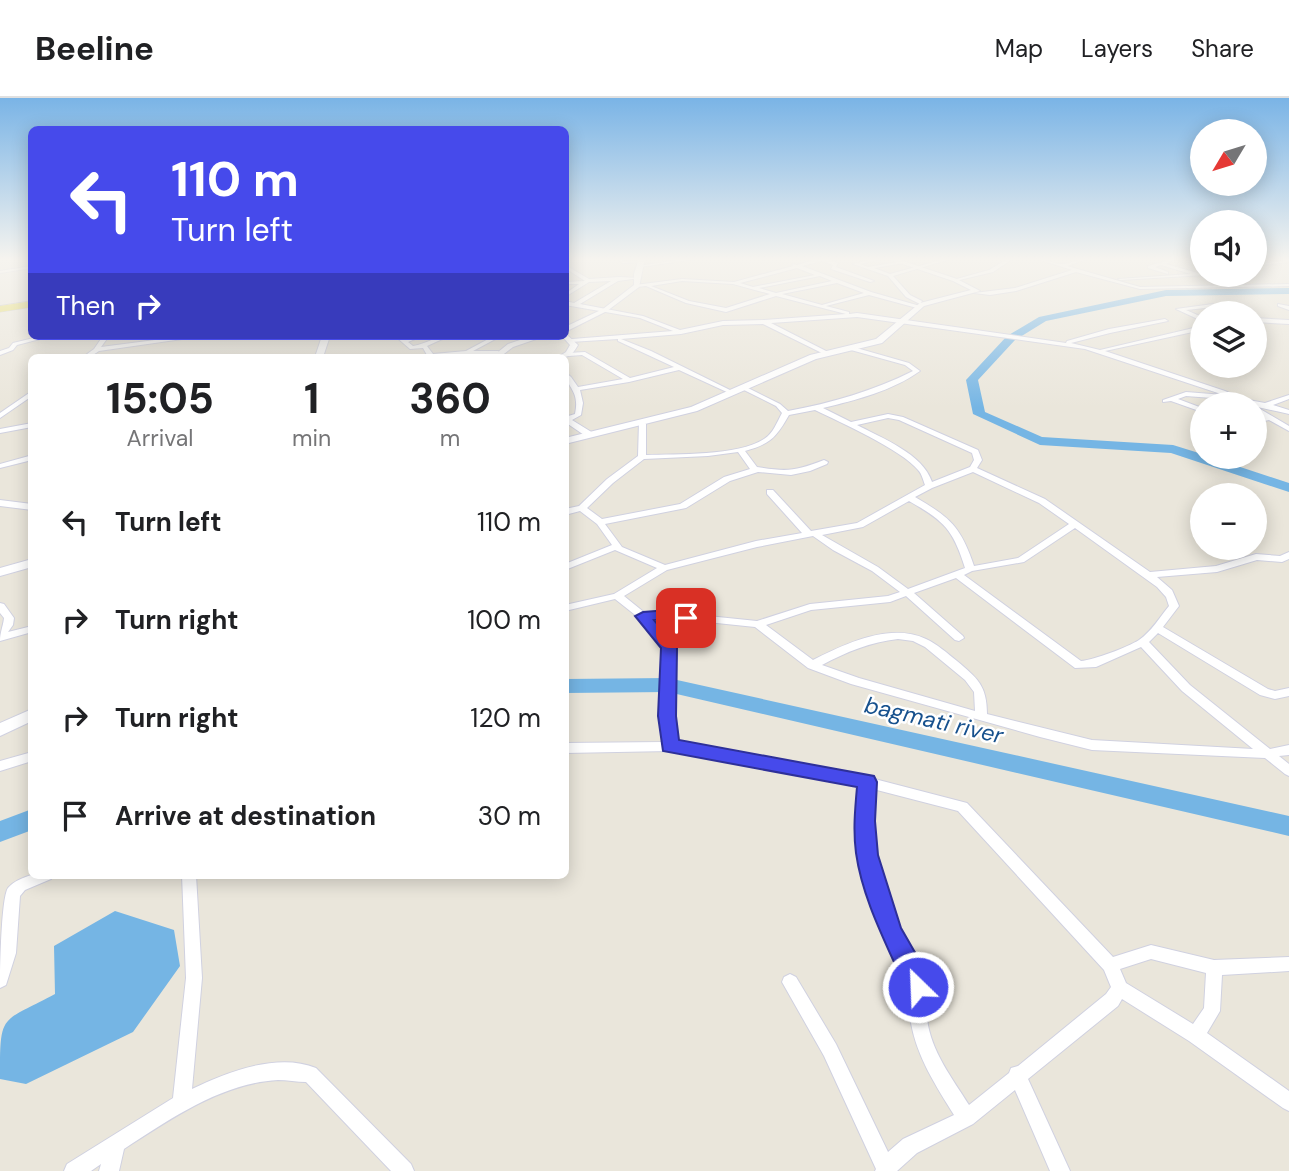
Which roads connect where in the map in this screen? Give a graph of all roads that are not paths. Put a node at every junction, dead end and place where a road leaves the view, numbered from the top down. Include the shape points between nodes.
1 (593, 308) edge
2 (607, 308) edge
3 (714, 308) edge
4 (738, 308) edge
5 (829, 308) edge
6 (916, 308) edge
7 (1190, 308) edge
8 (605, 310) junction
9 (852, 314) junction
10 (1190, 314) edge
11 (899, 321) junction
12 (1164, 321) dead end
13 (1267, 321) edge
14 (765, 322) junction
15 (1289, 322) edge
16 (1190, 331) edge
17 (681, 332) junction
18 (569, 334) edge
19 (569, 335) edge
20 (569, 338) edge
21 (613, 338) junction
22 (32, 340) edge
23 (103, 340) edge
24 (168, 340) edge
25 (402, 340) edge
26 (436, 340) edge
27 (490, 340) edge
28 (527, 340) edge
29 (1063, 344) junction
30 (422, 346) junction
31 (853, 348) junction
32 (97, 349) junction
33 (1100, 351) junction
34 (0, 353) edge
35 (466, 353) junction
36 (826, 353) junction
37 (90, 354) edge
38 (427, 354) edge
39 (453, 354) edge
40 (482, 354) edge
41 (499, 354) edge
42 (567, 354) edge
43 (569, 355) edge
44 (680, 368) junction
45 (569, 378) edge
46 (629, 380) junction
47 (744, 388) junction
48 (577, 389) junction
49 (731, 392) junction
50 (1217, 392) edge
51 (1190, 394) edge
52 (28, 397) edge
53 (1289, 397) edge
54 (1267, 405) edge
55 (1190, 406) edge
56 (1267, 406) edge
57 (817, 408) junction
58 (786, 412) junction
59 (1289, 412) edge
60 (0, 416) edge
61 (569, 418) edge
62 (1269, 418) edge
63 (569, 420) edge
64 (642, 424) junction
65 (851, 424) junction
66 (28, 426) edge
67 (1289, 429) edge
68 (0, 432) edge
69 (590, 435) junction
70 (569, 440) edge
71 (740, 450) junction
72 (642, 457) junction
73 (28, 459) edge
74 (824, 462) dead end
75 (0, 466) edge
76 (756, 469) junction
77 (973, 469) junction
78 (929, 486) junction
79 (770, 492) dead end
80 (908, 497) junction
81 (0, 503) edge
82 (28, 506) edge
83 (582, 508) junction
84 (569, 511) edge
85 (600, 522) junction
86 (1075, 524) junction
87 (812, 534) junction
88 (616, 547) junction
89 (1289, 555) edge
90 (28, 564) edge
91 (569, 565) edge
92 (664, 568) junction
93 (970, 569) junction
94 (0, 572) edge
95 (957, 574) junction
96 (1149, 575) junction
97 (908, 593) junction
98 (617, 596) junction
99 (0, 606) edge
100 (569, 607) edge
101 (643, 616) junction
102 (758, 624) junction
103 (1157, 628) junction
104 (28, 630) edge
105 (0, 637) edge
106 (959, 638) dead end
107 (1143, 642) junction
108 (812, 665) junction
109 (1289, 692) edge
110 (981, 715) junction
111 (28, 716) edge
112 (0, 730) edge
113 (670, 746) junction
114 (569, 748) edge
115 (1289, 750) edge
116 (1268, 754) junction
117 (28, 757) edge
118 (0, 766) edge
119 (1289, 771) edge
120 (867, 782) junction
121 (37, 879) edge
122 (189, 879) edge
123 (1289, 964) edge
124 (1110, 965) junction
125 (1214, 968) junction
126 (0, 980) edge
127 (790, 982) dead end
128 (1119, 989) junction
129 (1195, 1035) junction
130 (1017, 1074) junction
131 (182, 1102) junction
132 (1289, 1102) edge
133 (967, 1118) junction
134 (116, 1146) junction
135 (885, 1169) edge
136 (74, 1171) edge
137 (109, 1171) edge
138 (404, 1171) edge
139 (1060, 1171) edge

1 - 8 street
2 - 8 street
3 - 4 street
5 - 9 street
6 - 11 street
7 - 10 street via 1179,309
8 - 17 street
8 - 18 street
9 - 11 street
9 - 14 street
11 - 29 street
11 - 31 street via 879,341
12 - 29 street
13 - 15 street
14 - 17 street via 723,323
14 - 36 street
16 - 33 street
17 - 21 street
19 - 21 street
20 - 42 street via 573,345
21 - 44 street
22 - 34 street
23 - 32 street
24 - 32 street
25 - 30 street via 412,348
26 - 30 street
27 - 35 street
28 - 41 street
29 - 33 street
30 - 38 street
31 - 36 street
31 - 57 street via 917,371 865,396
32 - 37 street
33 - 50 street
35 - 39 street
35 - 40 street
36 - 47 street
43 - 46 street via 583,353
44 - 46 street
44 - 49 street
45 - 48 street
46 - 48 street
47 - 49 street
47 - 58 street
48 - 61 street via 581,406 578,415
49 - 64 street
51 - 55 street via 1168,400
52 - 60 street
53 - 54 street
56 - 59 street
57 - 58 street
57 - 65 street
58 - 71 street via 766,442
62 - 67 street
63 - 69 street
64 - 69 street
64 - 72 street
65 - 77 street via 888,416 901,418 975,452 978,460
65 - 78 street via 920,467
66 - 68 street
69 - 70 street
71 - 72 street
71 - 76 street
72 - 83 street
73 - 75 street
74 - 76 street via 797,474
76 - 85 street via 727,479 683,506
77 - 78 street
77 - 86 street via 1042,501
78 - 80 street
79 - 87 street
80 - 87 street via 860,525
80 - 93 street via 951,525
81 - 82 street
83 - 84 street
83 - 85 street
85 - 88 street
86 - 93 street via 1021,560
86 - 96 street
87 - 92 street
87 - 97 street via 860,559
88 - 91 street
88 - 92 street
89 - 96 street via 1282,559 1256,557 1217,569
90 - 94 street
92 - 98 street
93 - 95 street
95 - 97 street
95 - 107 street via 1079,665
96 - 103 street via 1173,599 1174,606
97 - 102 street via 880,601 810,607
97 - 106 street
98 - 100 street
98 - 101 street
99 - 105 street via 9,618
101 - 102 street
101 - 113 street via 669,648
102 - 108 street
103 - 107 street
103 - 109 street via 1264,692
104 - 105 street
107 - 116 street via 1186,688
108 - 110 street
108 - 110 street via 843,649 910,637 939,652 975,683 982,694
110 - 116 street via 1092,745
111 - 112 street
113 - 114 street
113 - 120 street
115 - 116 street
116 - 119 street
117 - 118 street
120 - 124 street via 966,810
120 - 133 street via 864,821 874,881 892,933 917,980 918,1021 924,1042
121 - 126 street via 13,893 8,953
122 - 131 street via 194,978
123 - 125 street
124 - 125 street via 1151,952
124 - 128 street
125 - 129 street via 1212,1011
127 - 135 street via 830,1050
128 - 129 street
128 - 130 street via 1112,1000
129 - 132 street
130 - 133 street
130 - 139 street
131 - 134 street
131 - 138 street via 269,1070 310,1074
133 - 135 street via 910,1146
134 - 136 street
134 - 137 street

